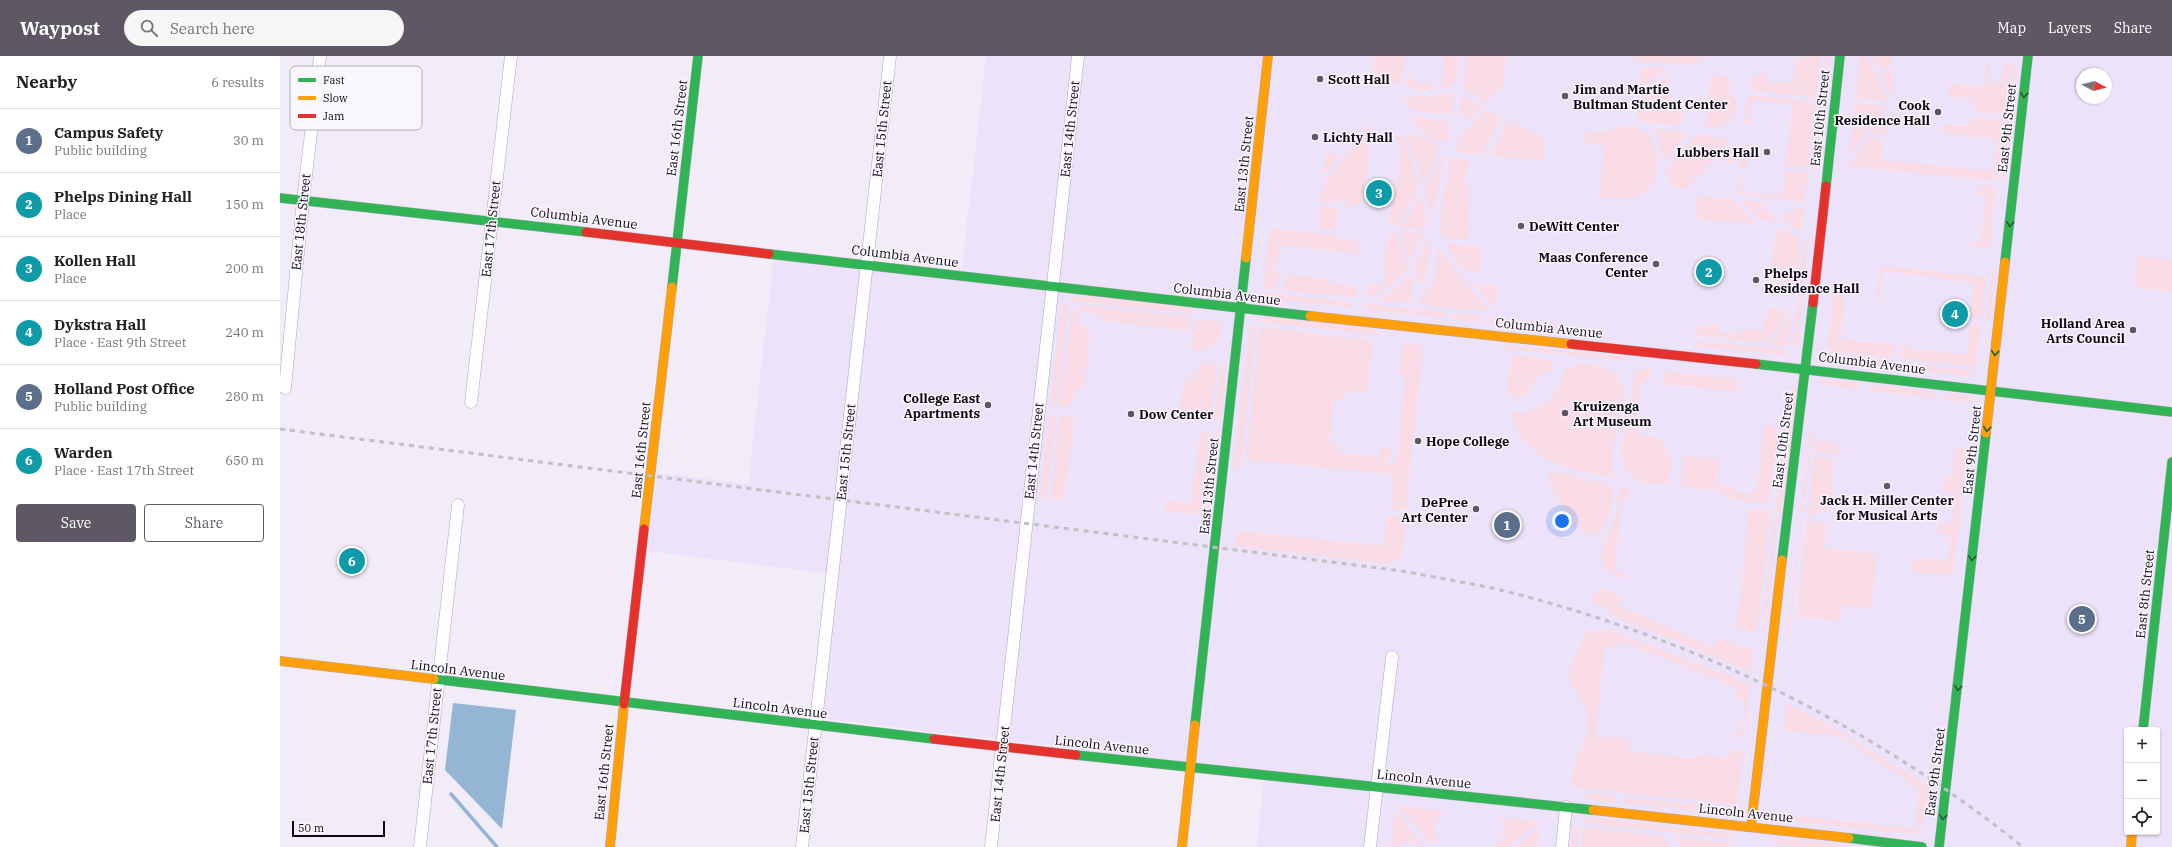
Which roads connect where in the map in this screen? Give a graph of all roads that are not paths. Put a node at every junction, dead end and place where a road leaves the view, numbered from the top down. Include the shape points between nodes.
1 (320, 56) edge
2 (511, 56) edge
3 (698, 56) edge
4 (890, 56) edge
5 (1078, 56) edge
6 (1268, 56) edge
7 (1840, 56) edge
8 (2028, 56) edge
9 (319, 66) edge
10 (311, 130) edge
11 (280, 198) edge
12 (303, 201) junction
13 (492, 221) junction
14 (677, 243) junction
15 (867, 265) junction
16 (1053, 286) junction
17 (1241, 309) junction
18 (1805, 369) junction
19 (285, 388) dead end
20 (1991, 390) junction
21 (471, 402) dead end
22 (2172, 412) edge
23 (2172, 462) edge
24 (458, 505) dead end
25 (1392, 657) dead end
26 (280, 661) edge
27 (438, 681) junction
28 (624, 703) junction
29 (816, 725) junction
30 (2143, 727) edge
31 (1002, 747) junction
32 (1192, 768) junction
33 (1376, 788) junction
34 (1566, 807) junction
35 (1752, 827) junction
36 (2132, 835) edge
37 (420, 847) edge
38 (610, 847) edge
39 (802, 847) edge
40 (991, 847) edge
41 (1182, 847) edge
42 (1370, 847) edge
43 (1562, 847) edge
44 (1922, 847) edge
45 (1939, 847) edge
46 (2131, 847) edge

1 - 9 street, East 18th Street
2 - 13 street, East 17th Street
3 - 14 street, East 16th Street
4 - 15 street, East 15th Street
5 - 16 street, East 14th Street
6 - 17 street, East 13th Street
7 - 18 street, East 10th Street
8 -> 20 street, East 9th Street
10 - 12 street, East 18th Street
11 - 12 street, Columbia Avenue
12 - 13 street, Columbia Avenue
12 - 19 street, East 18th Street
13 - 14 street, Columbia Avenue
13 - 21 street, East 17th Street
14 - 15 street, Columbia Avenue
14 - 28 street, East 16th Street
15 - 16 street, Columbia Avenue
15 - 29 street, East 15th Street
16 - 17 street, Columbia Avenue
16 - 31 street, East 14th Street
17 - 18 street, Columbia Avenue
17 - 32 street, East 13th Street
18 - 20 street, Columbia Avenue
18 - 35 street, East 10th Street
20 - 22 street, Columbia Avenue
20 -> 45 street, East 9th Street
23 - 30 street, East 8th Street
24 - 27 street, East 17th Street
25 - 33 street
26 - 27 street, Lincoln Avenue
27 - 28 street, Lincoln Avenue
27 - 37 street, East 17th Street
28 - 29 street, Lincoln Avenue
28 - 38 street, East 16th Street
29 - 31 street, Lincoln Avenue
29 - 39 street, East 15th Street
31 - 32 street, Lincoln Avenue
31 - 40 street, East 14th Street
32 - 33 street, Lincoln Avenue
32 - 41 street, East 13th Street
33 - 34 street, Lincoln Avenue
33 - 42 street
34 - 35 street, Lincoln Avenue
34 - 43 street
35 - 44 street, Lincoln Avenue
36 - 46 street

